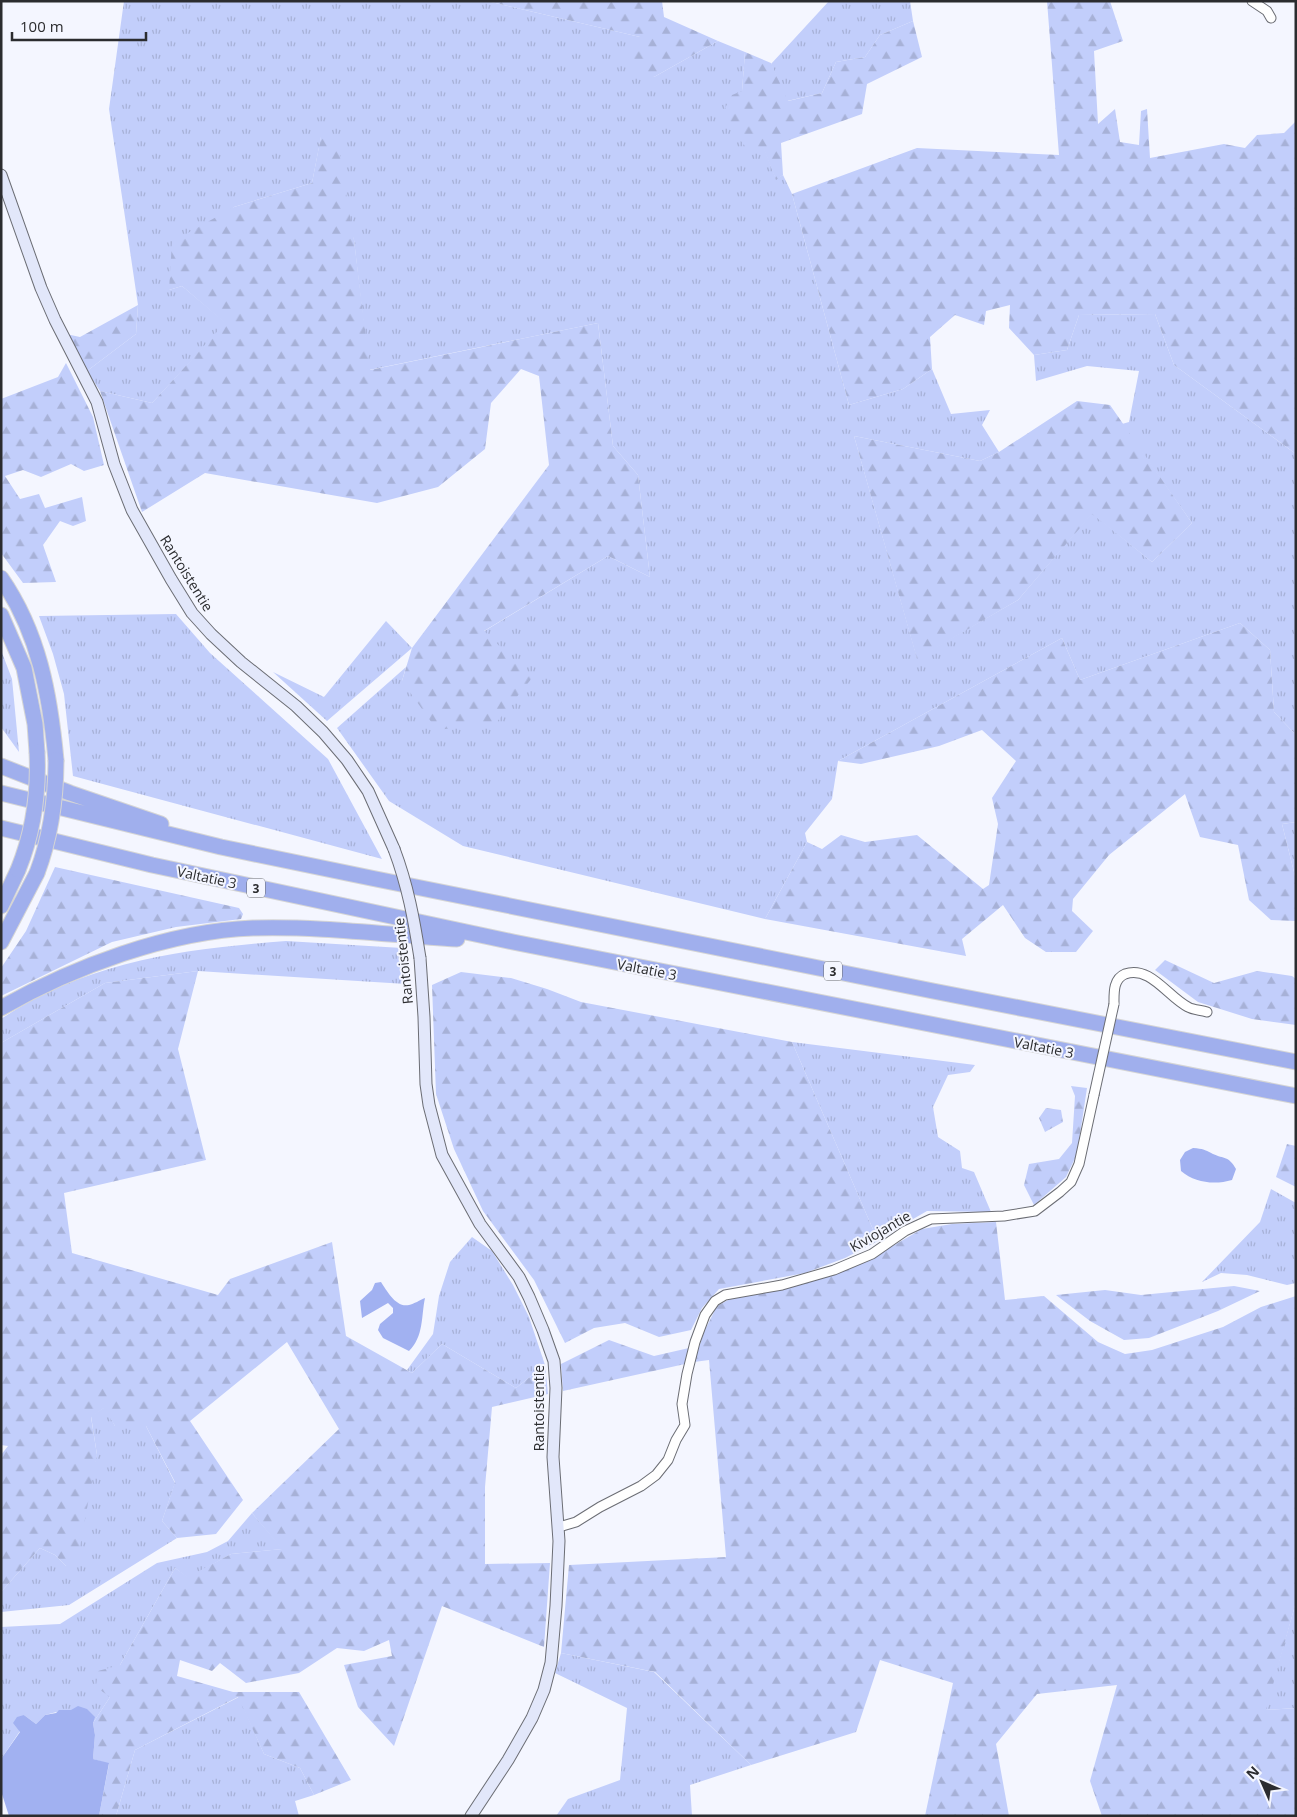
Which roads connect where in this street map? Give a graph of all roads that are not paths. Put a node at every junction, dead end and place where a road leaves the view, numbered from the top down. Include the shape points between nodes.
1 (1252, 1) edge
2 (1271, 18) dead end
3 (1, 175) edge
4 (1, 578) edge
5 (1, 615) edge
6 (1, 766) edge
7 (1, 793) edge
8 (1, 828) edge
9 (221, 847) junction
10 (1, 906) edge
11 (1, 942) edge
12 (513, 942) junction
13 (1, 1008) edge
14 (1206, 1012) dead end
15 (1296, 1062) edge
16 (1296, 1096) edge
17 (559, 1527) junction
18 (471, 1816) edge

1 - 2 street via 1267,11
3 - 17 street, Rantoistentie, bridge via 41,288 97,402 114,464 132,510 167,572 192,613 211,634 296,706 347,760 368,791 394,848 405,878 420,958 426,1084 442,1155 480,1224 519,1277 554,1361 553,1457
4 - 11 highway, bridge via 23,616 39,659 47,686 56,760 56,798 44,855
5 - 10 highway, bridge via 24,668 37,752 36,794 26,851
6 - 9 highway
7 - 9 highway, 3
8 - 12 highway, Valtatie 3 / 3 via 152,865
9 - 15 highway, 3
12 - 13 highway via 304,928 251,928 202,934 119,955 43,986
12 - 16 highway, Valtatie 3 / 3
14 - 17 street, Kiviojantie, bridge via 1188,1007 1144,974 1126,974 1117,981 1094,1095 1071,1182 1035,1211 1004,1216 932,1218 905,1231 872,1254 834,1270 782,1286 724,1295 715,1301 705,1315 695,1342 682,1404 685,1426 668,1460 641,1486 576,1522
17 - 18 street, Rantoistentie via 556,1606 546,1683 520,1740

